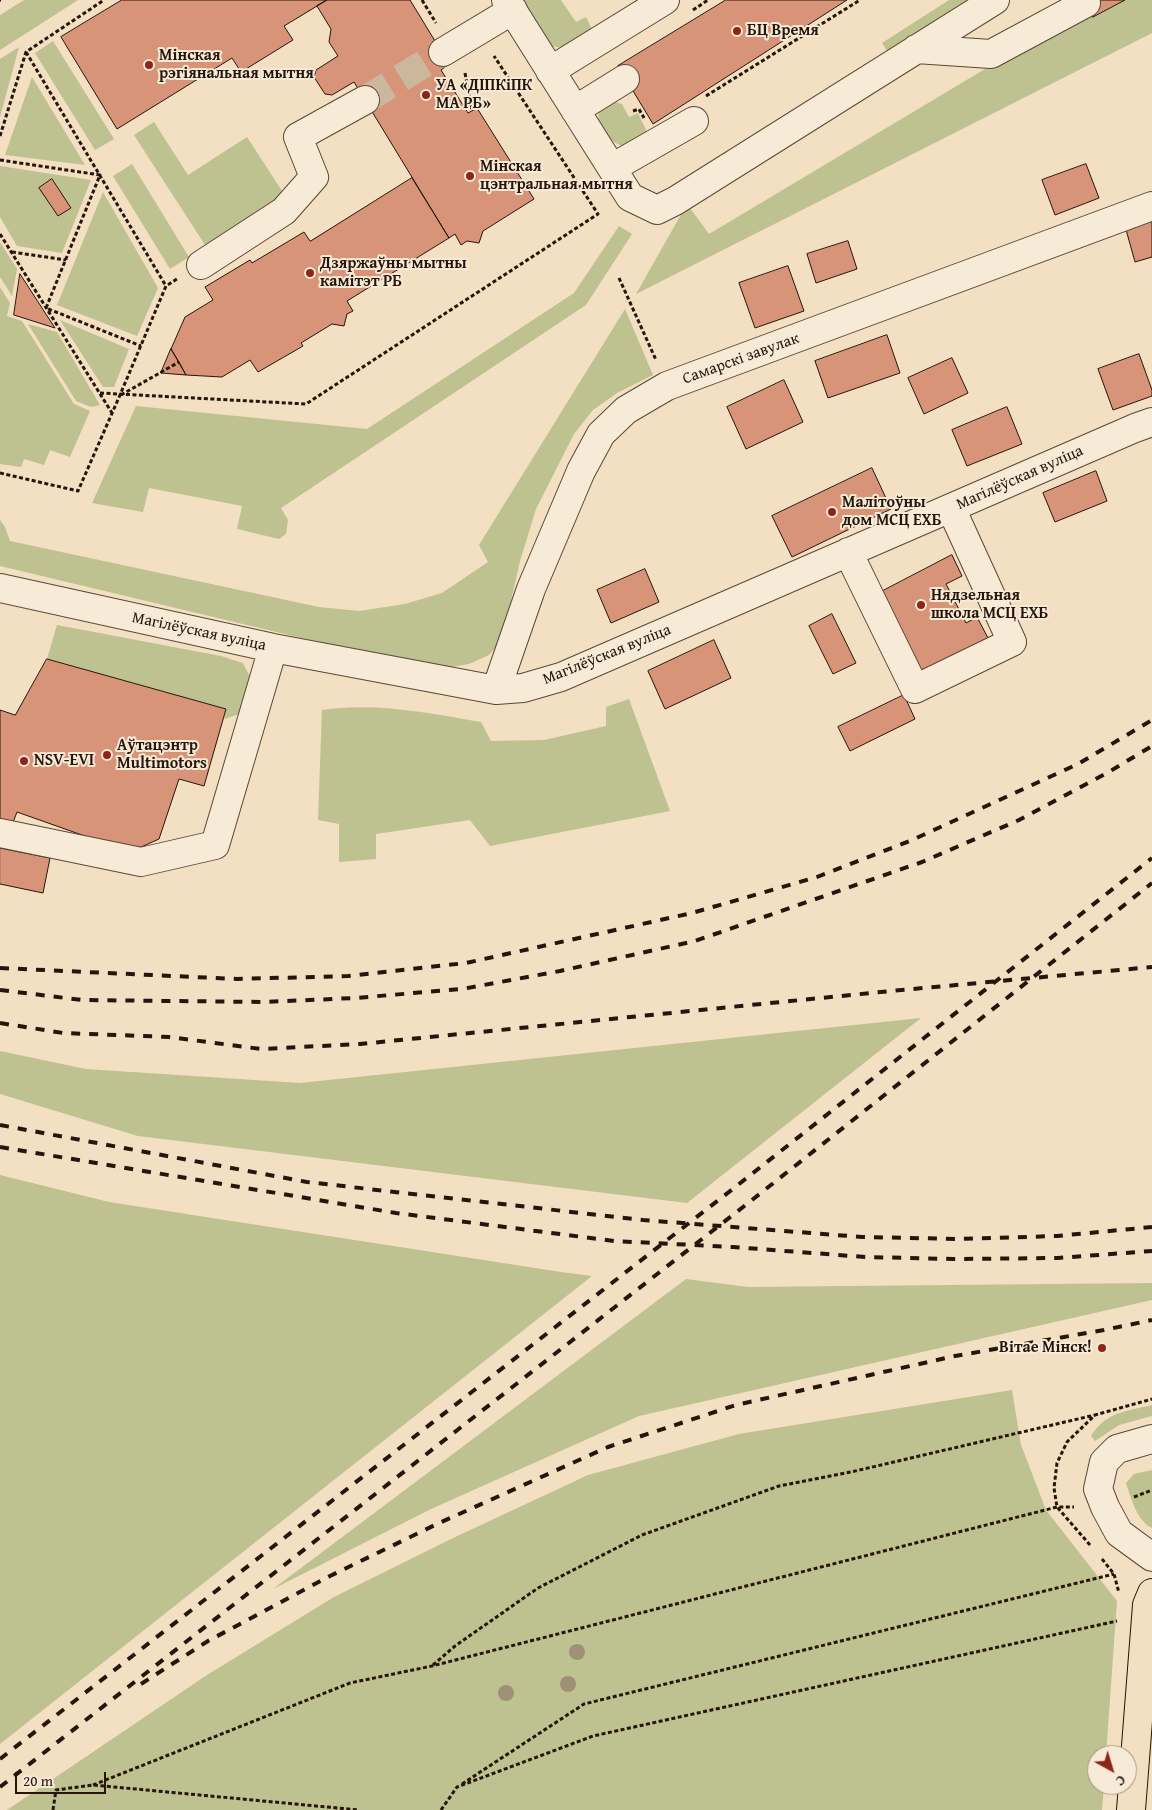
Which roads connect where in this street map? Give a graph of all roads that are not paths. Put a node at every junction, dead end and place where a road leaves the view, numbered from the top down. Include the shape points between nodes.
1 (665, 0) edge
2 (995, 0) edge
3 (1086, 3) dead end
4 (510, 5) edge
5 (916, 49) junction
6 (442, 52) tunnel mouth
7 (550, 70) junction
8 (620, 82) road end
9 (365, 100) tunnel mouth
10 (575, 110) junction
11 (698, 110) road end
12 (612, 168) junction
13 (1152, 206) edge
14 (201, 264) road end
15 (1152, 422) edge
16 (951, 508) junction
17 (848, 552) junction
18 (0, 588) edge
19 (273, 648) junction
20 (496, 690) junction
21 (0, 833) edge
22 (1152, 1440) edge
23 (1152, 1557) edge
24 (1152, 1593) edge
25 (1131, 1810) edge

1 - 7 street
2 - 5 street
3 - 5 street via 991,54
4 - 6 street
4 - 7 street
5 - 12 street via 657,210 630,197
7 - 10 street
8 - 10 street
9 - 14 street via 298,138 314,177 284,211
10 - 12 street
11 - 12 street
13 - 20 street, Самарскі завулак via 667,386 626,410 601,434 581,471 531,589
15 - 16 street, Магілёўская вуліца
16 - 17 street, Магілёўская вуліца
16 - 17 street via 1012,642 915,689
17 - 20 street, Магілёўская вуліца via 561,677 523,688
18 - 19 street, Магілёўская вуліца
19 - 20 street, Магілёўская вуліца
19 - 21 street via 215,845 141,862
22 - 23 street via 1116,1449 1104,1462 1098,1489 1119,1533
24 - 25 main road via 1147,1605

